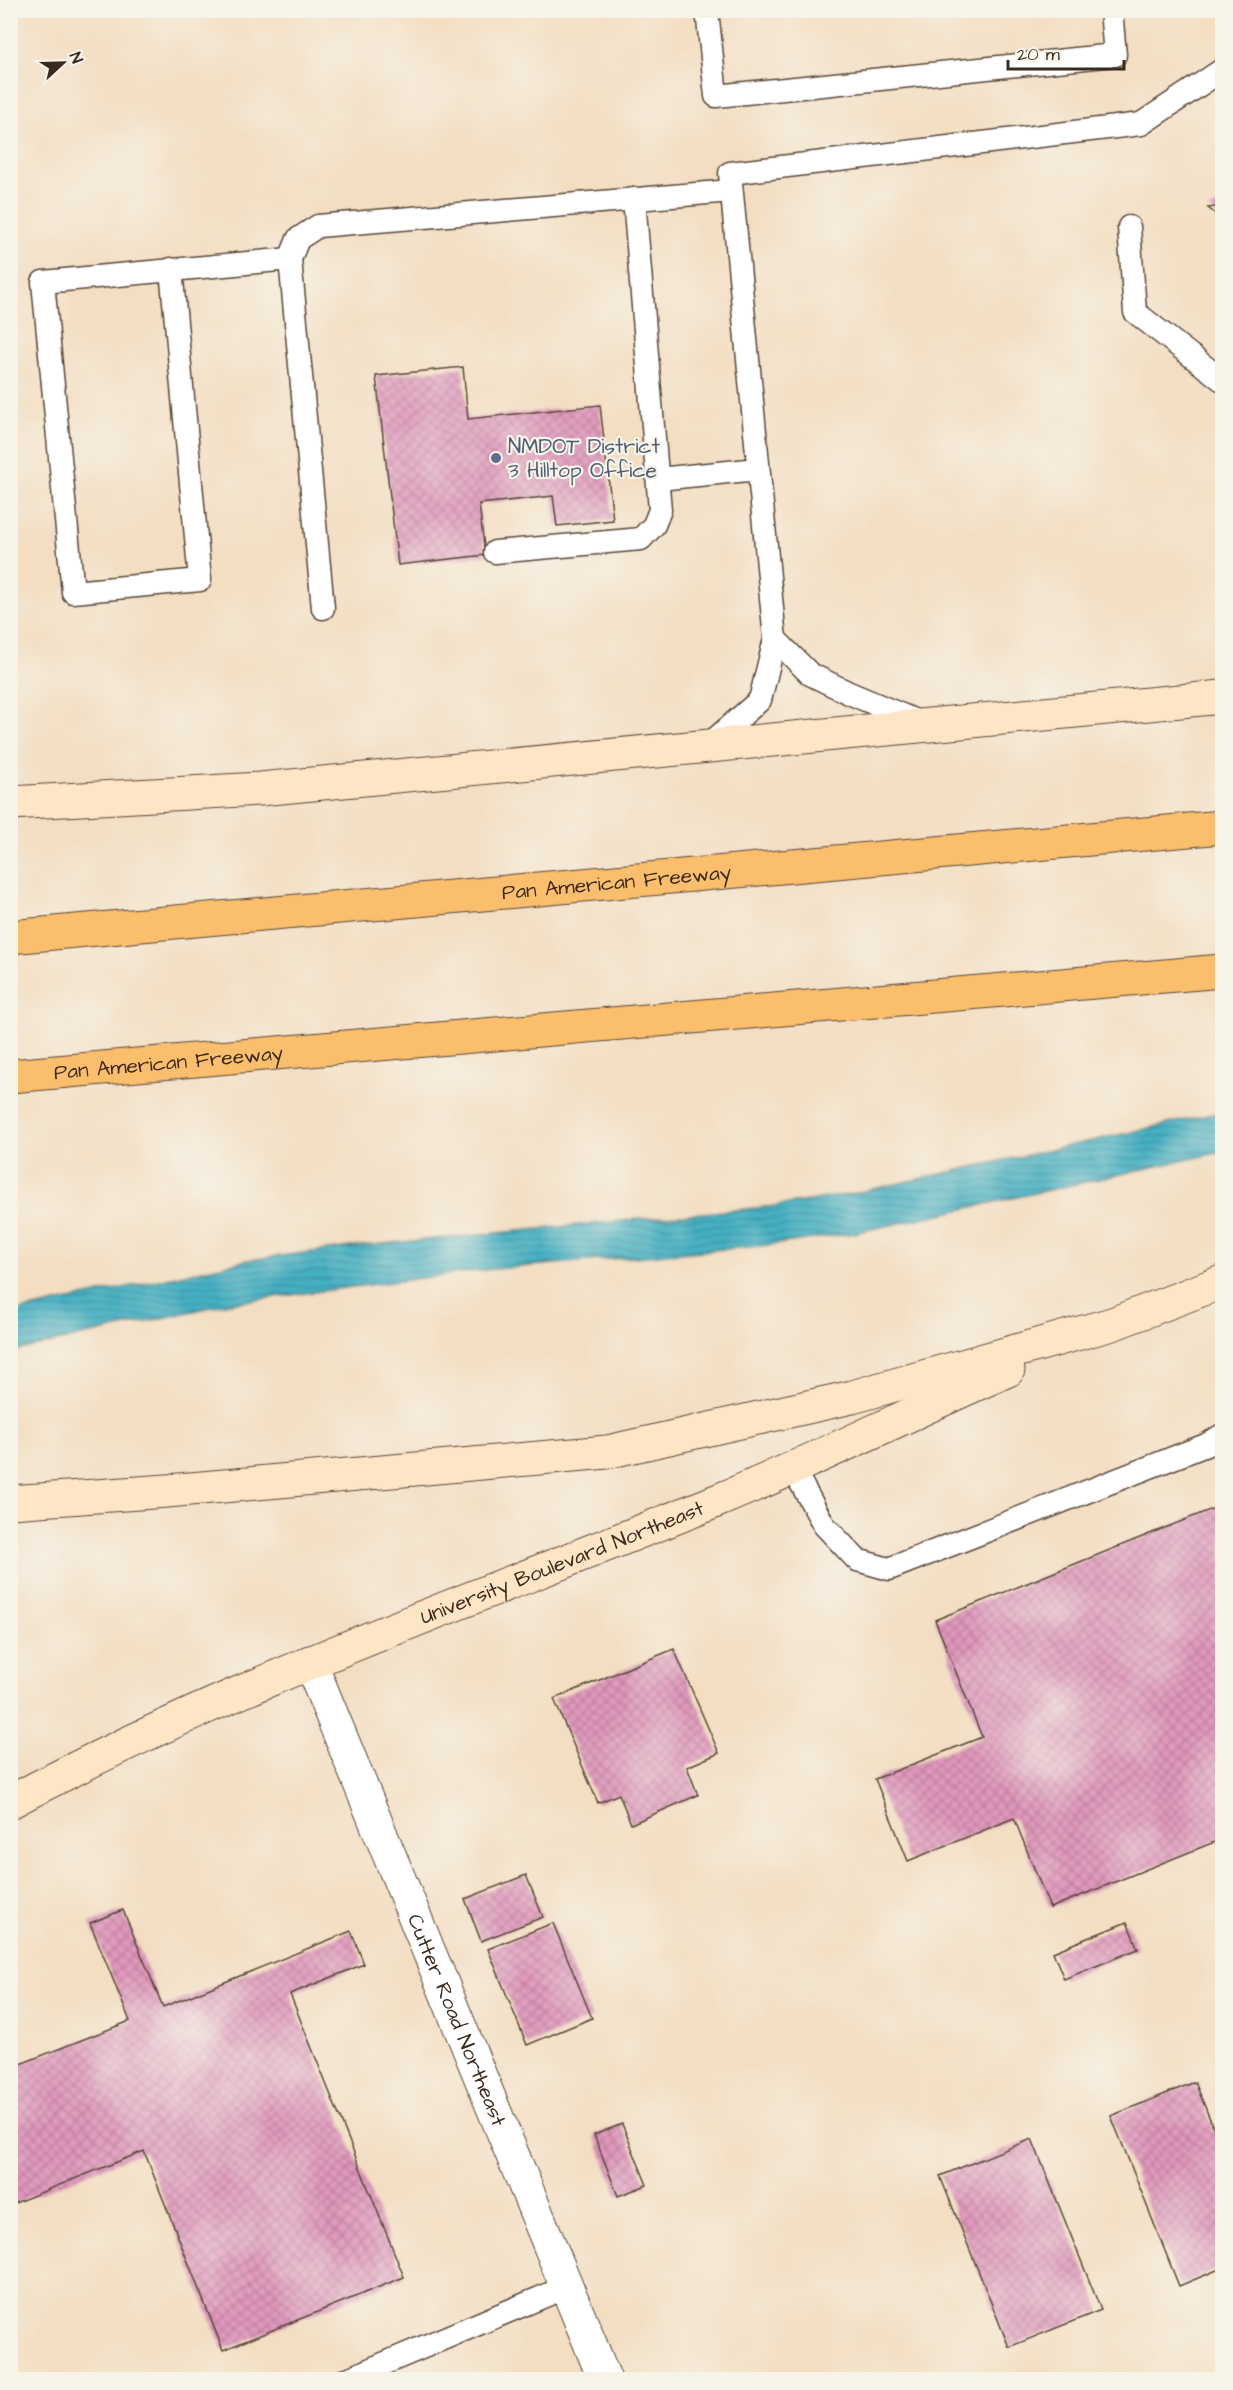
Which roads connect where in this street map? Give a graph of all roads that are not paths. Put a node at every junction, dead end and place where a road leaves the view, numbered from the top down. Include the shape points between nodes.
1 (707, 10) edge
2 (1111, 10) edge
3 (1222, 70) edge
4 (731, 191) junction
5 (634, 199) junction
6 (1129, 227) dead end
7 (290, 259) junction
8 (171, 269) junction
9 (1222, 381) edge
10 (758, 469) junction
11 (658, 479) junction
12 (495, 552) dead end
13 (323, 608) dead end
14 (775, 639) junction
15 (1222, 697) edge
16 (929, 727) junction
17 (705, 747) junction
18 (10, 803) edge
19 (1222, 827) edge
20 (10, 937) edge
21 (1222, 970) edge
22 (10, 1076) edge
23 (1222, 1282) edge
24 (1112, 1324) junction
25 (1222, 1435) edge
26 (792, 1467) junction
27 (10, 1502) edge
28 (310, 1662) junction
29 (10, 1802) edge
30 (566, 2287) junction
31 (345, 2379) edge
32 (605, 2379) edge

1 - 2 lane via 716,96 1115,55
3 - 4 lane via 1141,124 730,173
4 - 5 lane
4 - 10 lane
5 - 7 lane via 318,226 298,239
5 - 11 lane
6 - 9 lane via 1135,312
7 - 8 lane
7 - 13 lane
8 - 8 lane via 43,282 73,592 201,580
10 - 11 lane
10 - 14 lane
11 - 12 lane via 660,510 654,525 641,539
14 - 16 lane via 810,674
14 - 17 lane via 760,700
15 - 16 main road
16 - 17 main road
17 - 18 main road via 260,789
19 - 20 highway, Pan American Freeway
21 - 22 highway, Pan American Freeway
23 - 24 main road
24 - 26 main road, University Boulevard Northeast
24 - 27 main road via 852,1397 607,1452
25 - 26 lane via 1206,1445 889,1569 857,1560 824,1525
26 - 28 main road, University Boulevard Northeast via 721,1499
28 - 29 main road, University Boulevard Northeast via 183,1716
28 - 30 street, Cutter Road Northeast
30 - 31 lane
30 - 32 street, Cutter Road Northeast

